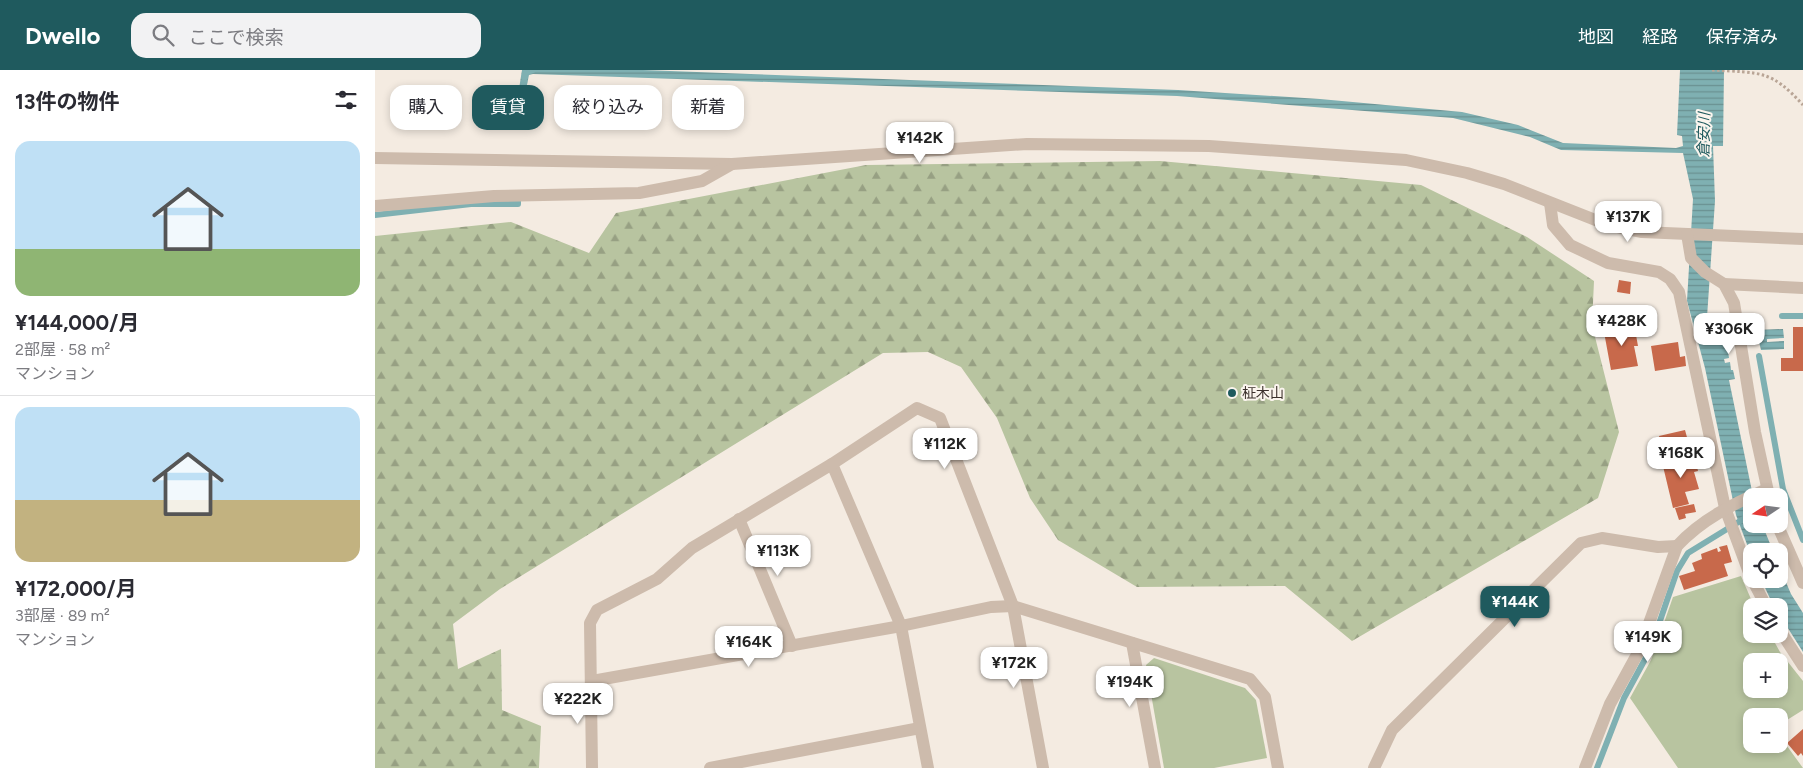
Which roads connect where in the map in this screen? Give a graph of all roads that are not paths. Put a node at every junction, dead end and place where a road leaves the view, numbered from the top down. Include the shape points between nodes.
1 (375, 158) edge
2 (731, 164) junction
3 (1550, 203) junction
4 (375, 206) edge
5 (1687, 234) junction
6 (1803, 239) edge
7 (1724, 284) junction
8 (1803, 288) edge
9 (832, 464) junction
10 (1767, 488) edge
11 (1743, 502) edge
12 (1725, 508) junction
13 (739, 519) junction
14 (1781, 533) edge
15 (1677, 546) junction
16 (1743, 558) edge
17 (1803, 583) edge
18 (1013, 606) junction
19 (901, 626) junction
20 (1132, 643) junction
21 (1788, 643) edge
22 (792, 646) junction
23 (1803, 666) edge
24 (591, 681) junction
25 (920, 728) junction
26 (592, 768) edge
27 (710, 768) edge
28 (928, 768) edge
29 (1043, 768) edge
30 (1155, 768) edge
31 (1278, 768) edge
32 (1374, 768) edge
33 (1585, 768) edge

1 - 2 street
2 - 3 street via 1027,144 1209,146 1406,160 1467,173
2 - 4 street via 702,181 639,193 494,196
3 - 5 street via 1607,225 1642,232
3 - 12 street via 1553,225 1570,245 1608,263 1659,272 1670,279 1679,292
5 - 6 street
5 - 7 street via 1691,258
7 - 8 street
7 - 10 street via 1734,303
9 - 13 street
9 - 18 street via 917,408 940,418
9 - 19 street
11 - 12 street
12 - 15 street via 1688,534
12 - 16 street
13 - 22 street
13 - 24 street via 692,548 657,579 597,610 590,623
14 - 17 street
15 - 32 street via 1657,547 1602,538 1581,543 1392,730
15 - 33 street via 1639,651 1610,704
18 - 19 street via 991,607
18 - 20 street
18 - 29 street
19 - 22 street
19 - 25 street
20 - 30 street
20 - 31 street via 1250,679 1265,697
21 - 23 street
22 - 24 street
24 - 26 street
25 - 27 street
25 - 28 street

